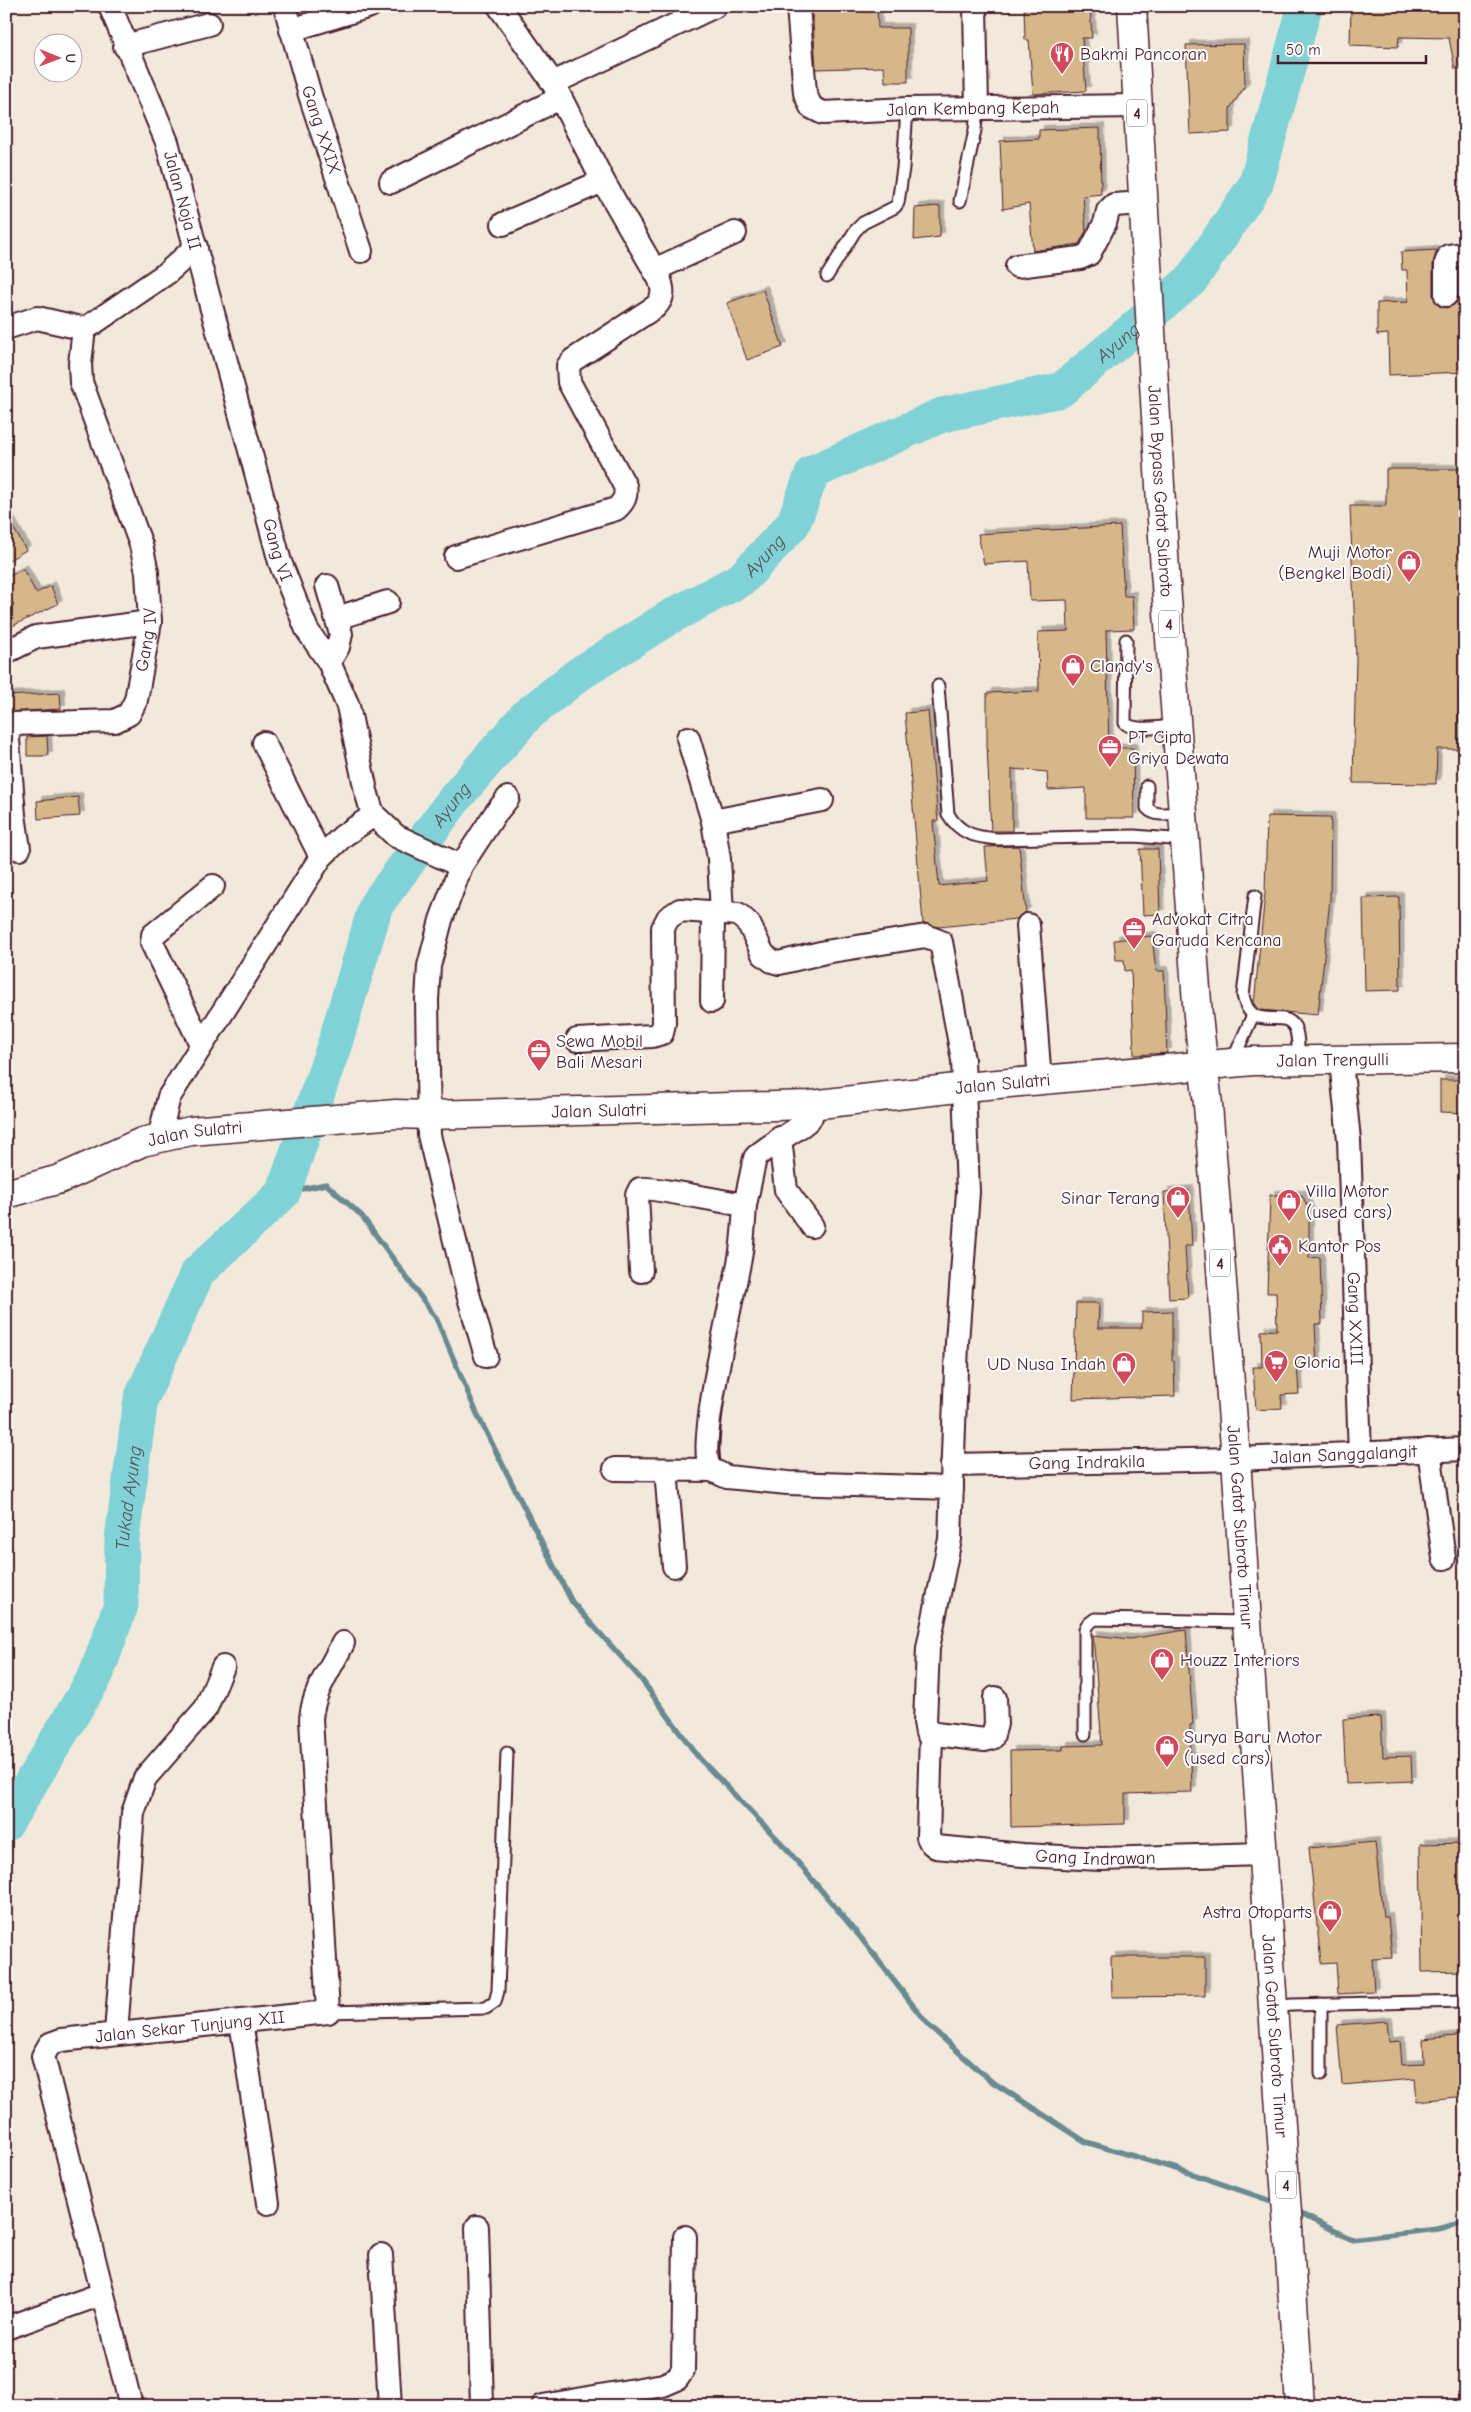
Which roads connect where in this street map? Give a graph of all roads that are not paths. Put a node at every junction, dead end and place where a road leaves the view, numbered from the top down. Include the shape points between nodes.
1 (110, 6) edge
2 (286, 6) edge
3 (370, 6) edge
4 (499, 6) edge
5 (715, 6) edge
6 (798, 6) edge
7 (975, 6) edge
8 (1132, 6) edge
9 (209, 24) dead end
10 (291, 30) junction
11 (125, 46) junction
12 (556, 91) junction
13 (1137, 106) junction
14 (977, 109) junction
15 (907, 110) junction
16 (603, 180) junction
17 (391, 182) dead end
18 (960, 201) dead end
19 (1144, 211) junction
20 (504, 224) dead end
21 (735, 234) dead end
22 (196, 247) junction
23 (361, 251) dead end
24 (1465, 254) edge
25 (1017, 266) dead end
26 (654, 270) junction
27 (827, 276) dead end
28 (1446, 295) dead end
29 (6, 328) edge
30 (84, 328) junction
31 (456, 557) dead end
32 (327, 586) dead end
33 (388, 602) dead end
34 (337, 618) junction
35 (150, 622) junction
36 (1126, 640) dead end
37 (6, 652) edge
38 (329, 662) junction
39 (938, 686) dead end
40 (1176, 726) junction
41 (688, 738) dead end
42 (264, 743) dead end
43 (1148, 786) dead end
44 (508, 798) dead end
45 (822, 800) dead end
46 (1183, 811) junction
47 (374, 814) junction
48 (713, 821) junction
49 (1185, 840) junction
50 (19, 849) dead end
51 (321, 857) junction
52 (461, 866) junction
53 (213, 886) dead end
54 (1255, 896) dead end
55 (717, 913) junction
56 (1028, 925) dead end
57 (712, 1001) dead end
58 (1253, 1015) junction
59 (577, 1040) dead end
60 (201, 1044) junction
61 (1465, 1058) edge
62 (1298, 1061) junction
63 (1342, 1061) junction
64 (1231, 1063) junction
65 (1203, 1067) junction
66 (1040, 1081) junction
67 (965, 1087) junction
68 (811, 1105) junction
69 (428, 1115) junction
70 (159, 1138) junction
71 (780, 1138) junction
72 (6, 1194) edge
73 (745, 1205) junction
74 (812, 1226) dead end
75 (641, 1271) dead end
76 (486, 1356) dead end
77 (1465, 1448) edge
78 (1429, 1450) junction
79 (1360, 1455) junction
80 (1230, 1460) junction
81 (952, 1465) junction
82 (615, 1469) dead end
83 (666, 1470) junction
84 (712, 1470) junction
85 (952, 1488) junction
86 (1444, 1558) dead end
87 (674, 1566) dead end
88 (1246, 1622) junction
89 (343, 1643) dead end
90 (223, 1667) dead end
91 (995, 1698) dead end
92 (932, 1734) junction
93 (1085, 1734) dead end
94 (507, 1753) dead end
95 (1262, 1854) junction
96 (1465, 2001) edge
97 (1321, 2004) junction
98 (1272, 2007) junction
99 (328, 2012) junction
100 (241, 2021) junction
101 (116, 2033) junction
102 (1321, 2074) dead end
103 (268, 2203) dead end
104 (477, 2228) dead end
105 (685, 2237) dead end
106 (381, 2255) dead end
107 (102, 2294) junction
108 (6, 2328) edge
109 (131, 2406) edge
110 (390, 2406) edge
111 (482, 2406) edge
112 (544, 2406) edge
113 (1300, 2406) edge

1 - 11 street, Jalan Noja II
2 - 10 street, Gang XXIX
3 - 10 street
4 - 12 street
5 - 12 street
6 - 15 street, Jalan Kembang Kepah via 805,93 811,107 823,113
7 - 14 street
8 - 13 main road, Jalan Bypass Gatot Subroto / 4
9 - 11 street
10 - 23 street, Gang XXIX
11 - 22 street, Jalan Noja II via 167,142
12 - 16 street
12 - 17 street
13 - 14 street, Jalan Kembang Kepah
13 - 19 main road, Jalan Bypass Gatot Subroto / 4
14 - 15 street, Jalan Kembang Kepah
14 - 18 lane via 976,130
15 - 27 lane via 898,203 862,223
16 - 20 street
16 - 26 street
19 - 25 street via 1114,205 1108,211 1092,251 1080,258
19 - 40 main road, Jalan Bypass Gatot Subroto / 4
21 - 26 street
22 - 30 street, Jalan Noja II via 167,273 95,324
22 - 38 street, Gang VI via 280,562 307,630
24 - 28 street via 1449,256
26 - 31 street via 662,286 662,299 655,307 568,366 569,382 625,486 621,504
29 - 30 street via 37,318
30 - 35 street, Gang IV via 81,382 141,545 148,572
32 - 34 street
33 - 34 street
34 - 38 street via 340,641
35 - 37 street via 36,637
35 - 50 street, Gang IV via 136,700 129,714 116,721 13,724 7,728
36 - 40 lane via 1125,723 1138,728
38 - 47 street, Gang VI via 348,706
39 - 49 lane via 948,814 964,833 997,839 1134,836
40 - 46 main road, Jalan Bypass Gatot Subroto / 4
41 - 48 street
42 - 51 street
43 - 46 lane via 1147,808 1152,813
44 - 52 street
45 - 48 street
46 - 49 main road, Jalan Bypass Gatot Subroto / 4
47 - 51 street
47 - 52 street, Gang VI via 396,836
48 - 55 street via 719,859
49 - 65 main road, Jalan Bypass Gatot Subroto / 4
51 - 60 street
52 - 69 street via 441,920 429,966
53 - 60 street via 152,935 152,943
54 - 58 lane via 1243,995 1246,1008
55 - 57 street
55 - 59 street via 680,910 664,923 662,1033
55 - 67 street via 738,914 750,924 763,954 772,962 779,963 825,952 926,936 937,939 941,942 959,1032
56 - 66 street
58 - 62 lane via 1288,1020 1295,1026
58 - 64 lane
60 - 70 street via 169,1098
61 - 63 main road, Jalan Trengulli
62 - 63 main road, Jalan Trengulli
62 - 64 main road, Jalan Trengulli
63 - 79 street, Gang XXIII via 1349,1140
64 - 65 main road, Jalan Trengulli
65 - 66 main road, Jalan Sulatri
65 - 80 main road, Jalan Gatot Subroto Timur / 4
66 - 67 main road, Jalan Sulatri
67 - 68 main road, Jalan Sulatri
67 - 81 street via 968,1192
68 - 69 main road, Jalan Sulatri
68 - 71 street via 811,1118 807,1123
69 - 70 main road, Jalan Sulatri via 396,1114 230,1127
69 - 76 street via 429,1135
70 - 72 main road, Jalan Sulatri via 116,1152 60,1179
71 - 73 street via 755,1158
71 - 74 street via 786,1190
73 - 75 street via 658,1189 640,1189 637,1195
73 - 84 street via 740,1257 720,1349 712,1406 707,1458
77 - 78 street, Jalan Sanggalangit
78 - 79 street, Jalan Sanggalangit
78 - 86 street
79 - 80 street, Jalan Sanggalangit
80 - 81 street, Gang Indrakila
80 - 88 main road, Jalan Gatot Subroto Timur / 4
81 - 85 street
82 - 83 street
83 - 84 street
83 - 87 street
84 - 85 street via 727,1477 788,1482
85 - 92 street via 950,1539 928,1648 924,1722 927,1733
88 - 93 lane via 1090,1621 1085,1630
88 - 95 main road, Jalan Gatot Subroto Timur / 4
89 - 99 street via 312,1704 311,1719
90 - 101 street via 206,1708 145,1778 133,1813
91 - 92 street via 996,1724 992,1738
92 - 95 street, Gang Indrawan via 928,1837 936,1847 1075,1858
94 - 99 lane via 495,2002 486,2008
95 - 98 main road, Jalan Gatot Subroto Timur / 4
96 - 97 lane
97 - 98 lane
97 - 102 lane
98 - 113 main road, Jalan Gatot Subroto Timur / 4
99 - 100 street, Jalan Sekar Tunjung XII
100 - 101 street, Jalan Sekar Tunjung XII
100 - 103 street
101 - 107 street, Jalan Sekar Tunjung XII via 61,2040 50,2044 43,2056
104 - 111 street
105 - 112 street via 683,2370 677,2379 663,2385
106 - 110 street
107 - 108 street
107 - 109 street, Jalan Sekar Tunjung XII

